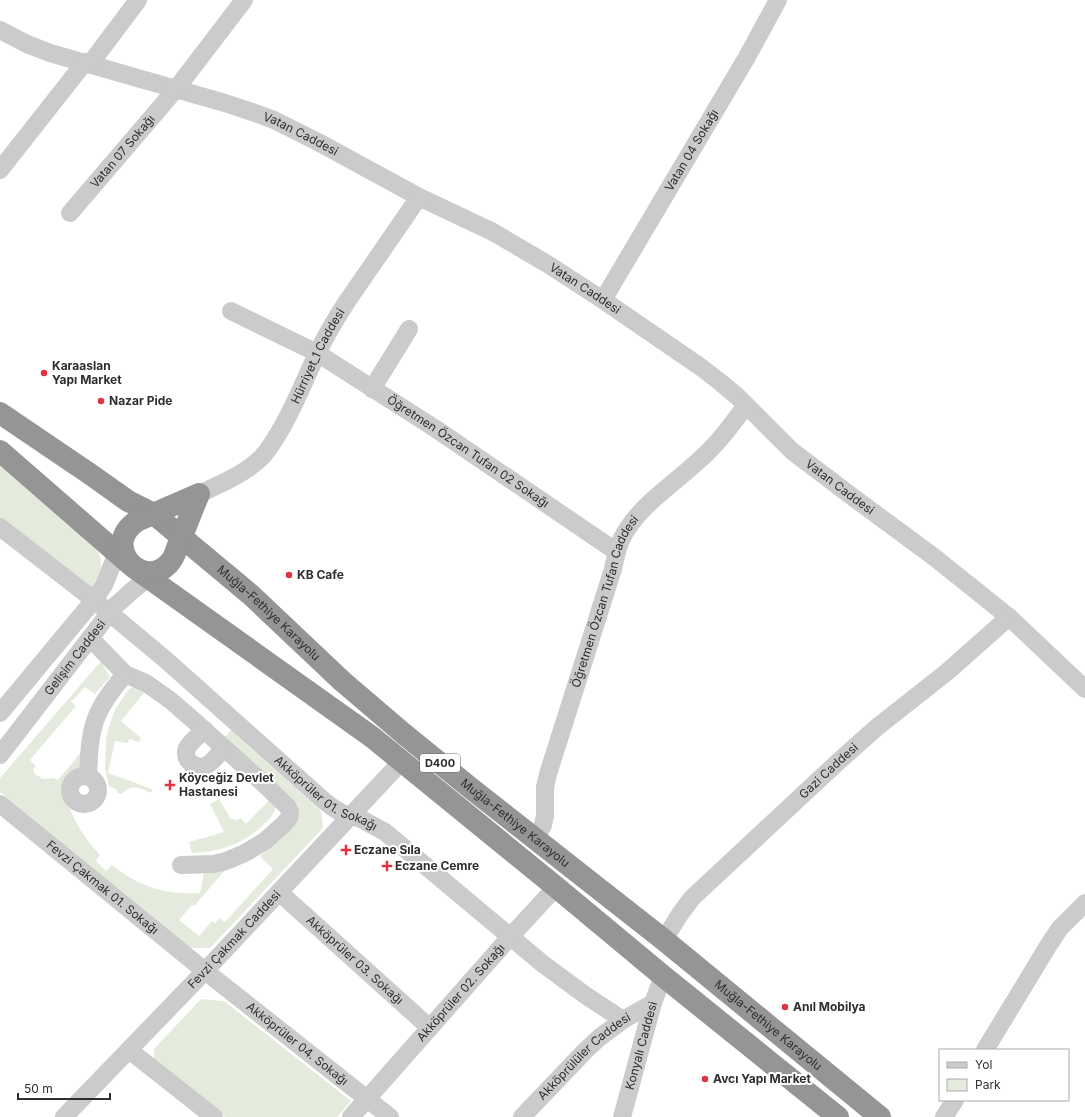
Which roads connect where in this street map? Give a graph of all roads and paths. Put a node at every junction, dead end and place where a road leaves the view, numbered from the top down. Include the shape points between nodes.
1 (138, 0) edge
2 (244, 0) edge
3 (778, 0) edge
4 (0, 30) edge
5 (87, 63) junction
6 (176, 89) junction
7 (0, 170) edge
8 (419, 197) junction
9 (70, 213) dead end
10 (603, 300) junction
11 (231, 311) dead end
12 (409, 329) dead end
13 (317, 353) junction
14 (372, 389) junction
15 (746, 405) junction
16 (0, 413) edge
17 (0, 451) edge
18 (199, 494) junction
19 (0, 527) edge
20 (164, 529) junction
21 (617, 552) junction
22 (137, 561) junction
23 (94, 600) junction
24 (110, 613) junction
25 (1009, 617) junction
26 (90, 638) junction
27 (126, 674) junction
28 (1085, 690) edge
29 (0, 713) edge
30 (205, 730) junction
31 (224, 748) junction
32 (0, 755) edge
33 (402, 761) junction
34 (88, 777) dead end
35 (0, 804) edge
36 (350, 816) junction
37 (536, 839) junction
38 (181, 866) dead end
39 (556, 887) junction
40 (279, 892) junction
41 (1085, 903) edge
42 (510, 937) junction
43 (664, 940) junction
44 (205, 971) junction
45 (663, 976) junction
46 (653, 1003) junction
47 (623, 1020) junction
48 (430, 1028) junction
49 (986, 1049) edge
50 (129, 1050) junction
51 (367, 1100) junction
52 (955, 1101) edge
53 (64, 1117) edge
54 (214, 1117) edge
55 (351, 1117) edge
56 (390, 1117) edge
57 (522, 1117) edge
58 (622, 1117) edge
59 (838, 1117) edge
60 (880, 1117) edge
61 (944, 1117) edge

1 - 5 street
2 - 6 street, Vatan 07 Sokağı
3 - 10 street, Vatan 04 Sokağı
4 - 5 street, Vatan Caddesi via 50,53
5 - 6 street, Vatan Caddesi
5 - 7 street
6 - 8 street, Vatan Caddesi via 274,120
6 - 9 street, Vatan 07 Sokağı
8 - 10 street, Vatan Caddesi via 493,232
8 - 13 street, Hürriyet_1 Caddesi via 346,303
10 - 15 street, Vatan Caddesi via 702,368
11 - 13 street, Öğretmen Özcan Tufan 02 Sokağı
12 - 14 street
13 - 14 street, Öğretmen Özcan Tufan 02 Sokağı
13 - 18 street, Hürriyet_1 Caddesi via 272,445 251,465
14 - 21 street, Öğretmen Özcan Tufan 02 Sokağı via 436,429
15 - 21 street, Öğretmen Özcan Tufan Caddesi via 717,443 634,519 620,541
15 - 25 street, Vatan Caddesi via 792,451 934,557
16 - 20 highway, Muğla-Fethiye Karayolu / D400 via 90,474
17 - 22 highway, Muğla-Fethiye Karayolu / D400 via 68,509
18 - 20 highway
18 - 20 highway
19 - 23 street, Akköprüler 01. Sokağı
20 - 22 highway via 173,558 170,562 164,568
20 - 22 highway via 137,521 130,527
20 - 37 highway, Muğla-Fethiye Karayolu / D400 via 251,595 342,681
21 - 37 street, Öğretmen Özcan Tufan Caddesi via 548,774 545,787 545,816
22 - 23 street, Gelişim Caddesi via 104,585
22 - 24 street, Gelişim Caddesi via 124,598
22 - 33 highway, Muğla-Fethiye Karayolu / D400
23 - 24 street, Akköprüler 01. Sokağı
23 - 29 street, Gelişim Caddesi
24 - 26 street, Gelişim Caddesi
24 - 36 street, Akköprüler 01. Sokağı via 323,800
25 - 28 street, Vatan Caddesi
25 - 43 street, Gazi Caddesi via 947,672 876,728 692,898
26 - 27 street
26 - 32 street, Gelişim Caddesi
27 - 30 street via 155,689
27 - 34 street via 109,694 95,721
30 - 31 street
30 - 31 street via 188,746 186,755 190,762 197,767 206,766
31 - 38 street via 282,800 290,812 289,818 265,841 236,857 214,864
33 - 36 street, Fevzi Çakmak Caddesi
33 - 39 highway, Muğla-Fethiye Karayolu / D400
35 - 44 street, Fevzi Çakmak 01. Sokağı
36 - 40 street, Fevzi Çakmak Caddesi
36 - 42 street, Akköprüler 01. Sokağı via 385,832
37 - 43 highway, Muğla-Fethiye Karayolu / D400
39 - 42 street, Akköprüler 02. Sokağı
39 - 45 highway, Muğla-Fethiye Karayolu / D400
40 - 44 street, Fevzi Çakmak Caddesi
40 - 48 street, Akköprüler 03. Sokağı
41 - 49 street via 1060,928
42 - 47 street, Akköprüler 01. Sokağı via 566,982
42 - 48 street, Akköprüler 02. Sokağı
43 - 60 highway, Muğla-Fethiye Karayolu / D400
44 - 50 street, Fevzi Çakmak Caddesi
44 - 51 street, Akköprüler 04. Sokağı
45 - 46 street, Konyalı Caddesi
45 - 59 highway, Muğla-Fethiye Karayolu / D400
46 - 47 street, Akköprülüler Caddesi
46 - 58 street, Konyalı Caddesi
47 - 57 street, Akköprülüler Caddesi via 585,1051
48 - 51 street, Akköprüler 02. Sokağı
50 - 53 street, Fevzi Çakmak Caddesi
50 - 54 street
51 - 55 street, Akköprüler 02. Sokağı
51 - 56 street, Akköprüler 04. Sokağı
52 - 61 street

